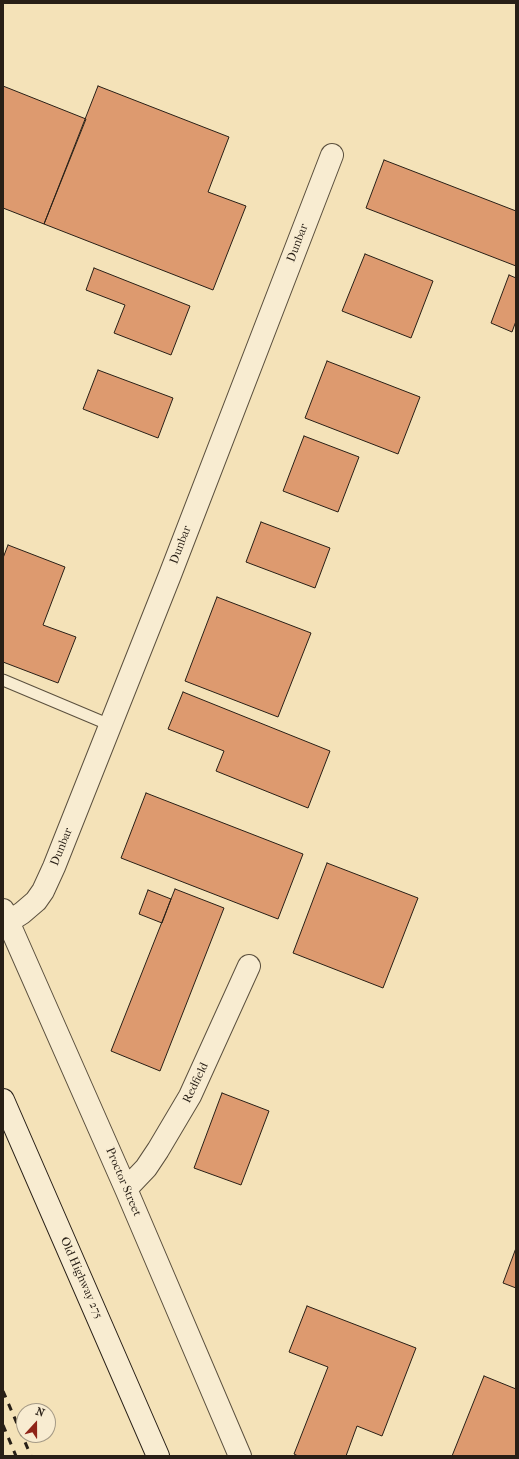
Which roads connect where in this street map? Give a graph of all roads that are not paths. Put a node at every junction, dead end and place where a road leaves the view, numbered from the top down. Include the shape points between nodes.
1 (332, 155) dead end
2 (3, 680) edge
3 (110, 725) junction
4 (6, 916) edge
5 (249, 966) dead end
6 (3, 1100) edge
7 (126, 1189) junction
8 (158, 1456) edge
9 (240, 1456) edge

1 - 3 street, Dunbar
2 - 3 lane
3 - 4 street, Dunbar via 43,890 33,905 22,913
4 - 7 street, Proctor Street
5 - 7 street, Redfield via 190,1096 146,1168
6 - 8 street, Old Highway 275
7 - 9 street, Proctor Street

